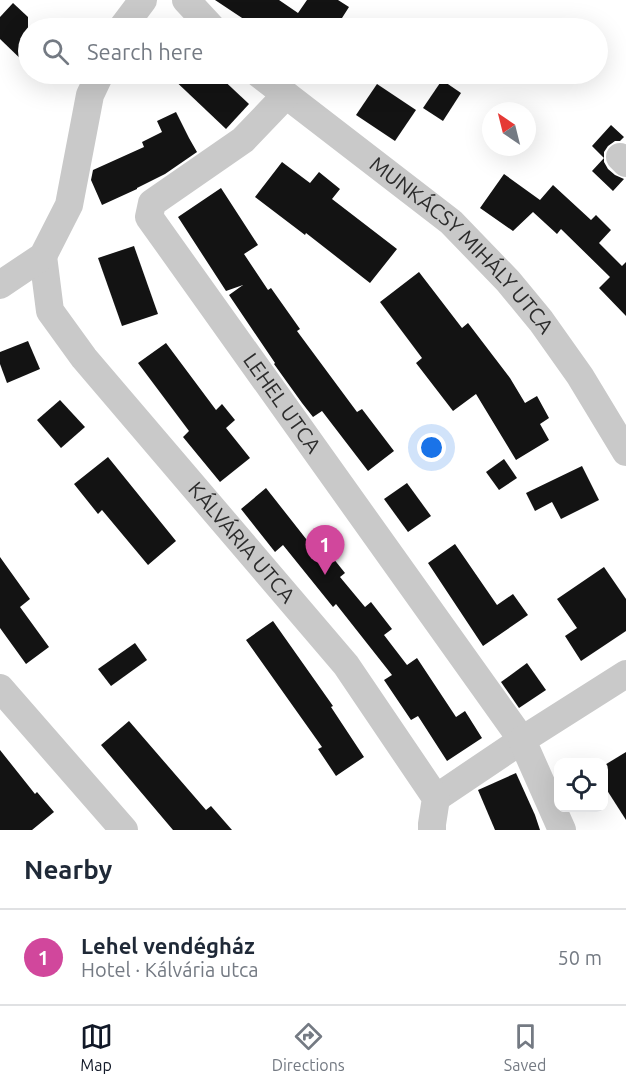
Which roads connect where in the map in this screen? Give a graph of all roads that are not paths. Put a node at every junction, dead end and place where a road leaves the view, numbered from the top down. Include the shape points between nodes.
1 (143, 0) edge
2 (186, 0) edge
3 (130, 18) edge
4 (203, 18) edge
5 (95, 84) edge
6 (272, 84) edge
7 (286, 95) junction
8 (43, 256) junction
9 (0, 285) edge
10 (626, 452) edge
11 (626, 674) edge
12 (0, 688) edge
13 (522, 740) junction
14 (436, 798) junction
15 (124, 830) edge
16 (432, 830) edge
17 (562, 830) edge

1 - 3 street
2 - 4 street
5 - 8 street via 69,206
6 - 7 street, MUNKÁCSY MIHÁLY UTCA
7 - 10 street, MUNKÁCSY MIHÁLY UTCA via 451,222 508,280 580,376
7 - 13 street, LEHEL UTCA via 243,140 152,203 149,217
8 - 9 street
8 - 14 street, KÁLVÁRIA UTCA via 50,311 77,348 346,665
11 - 13 street
12 - 15 street
13 - 14 street
13 - 17 street, LEHEL UTCA
14 - 16 street

